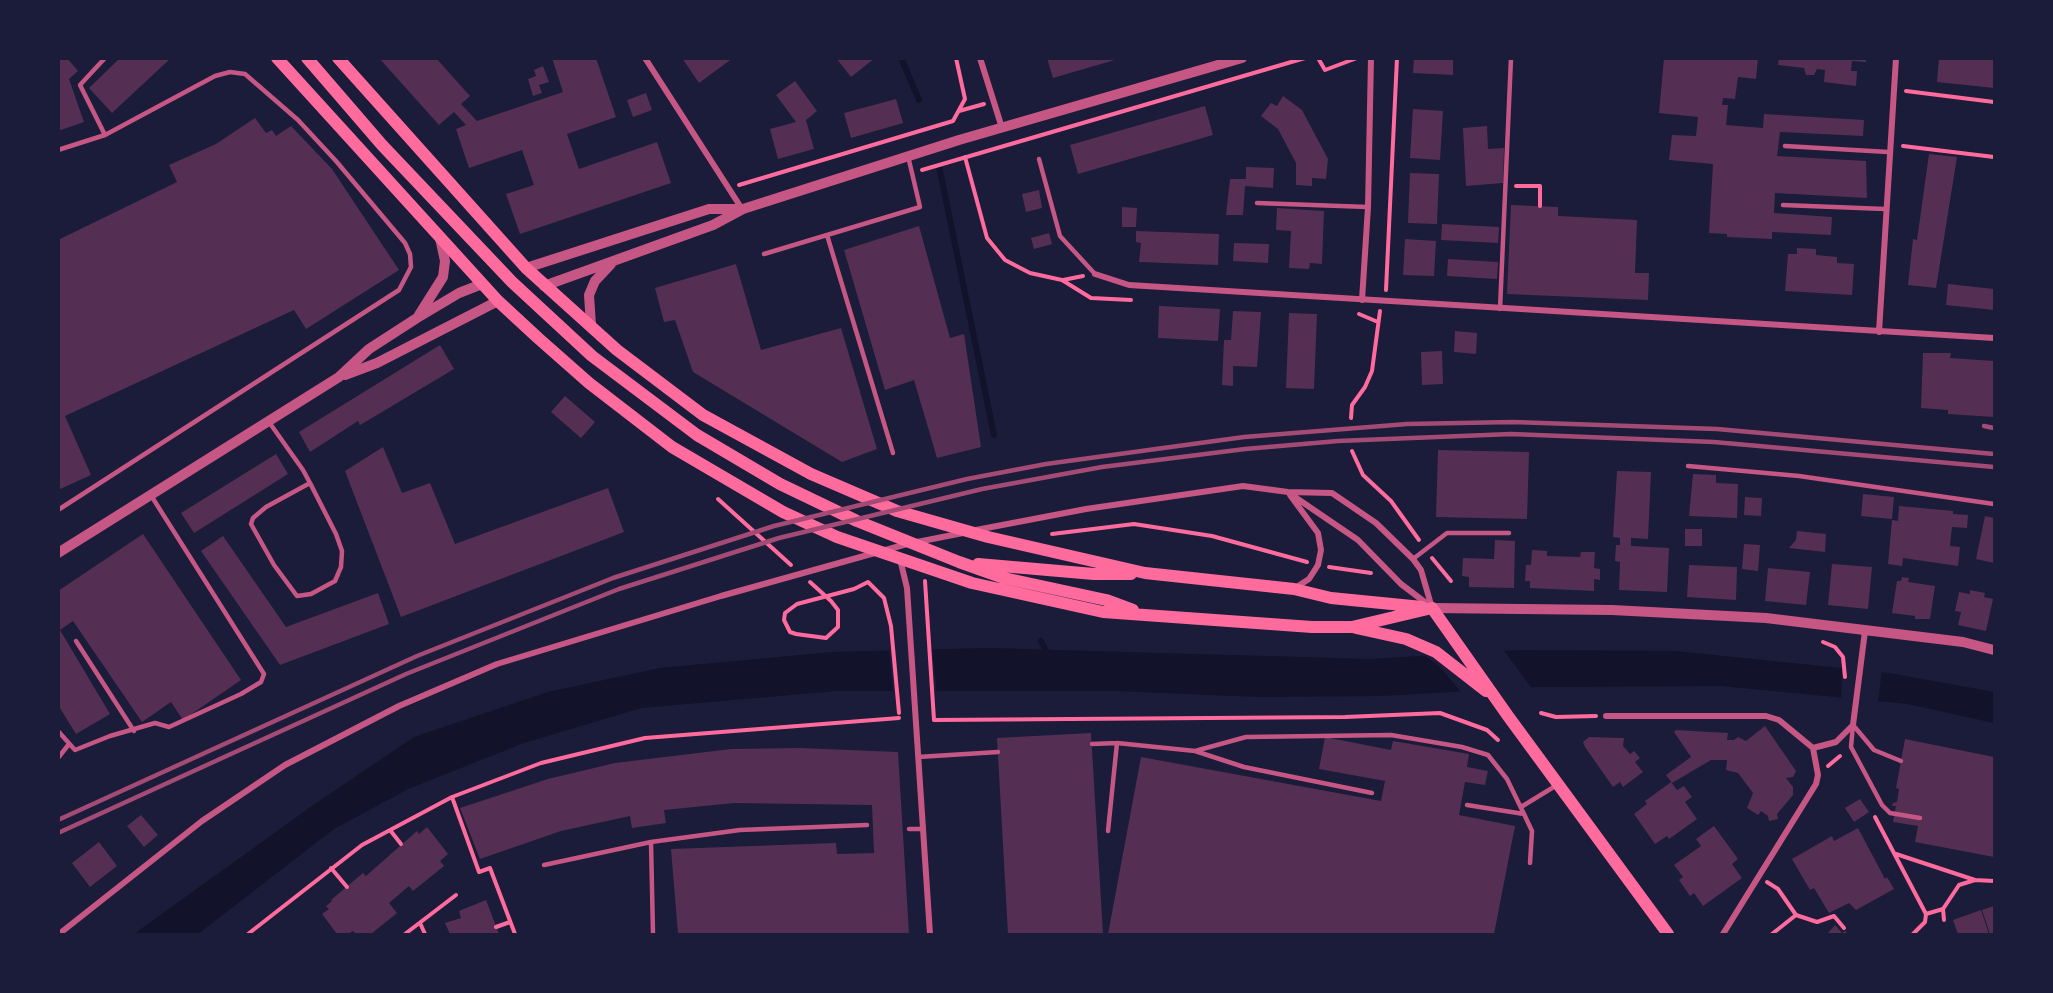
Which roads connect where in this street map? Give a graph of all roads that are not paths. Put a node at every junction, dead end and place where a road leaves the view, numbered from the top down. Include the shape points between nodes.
1 (105, 58) edge
2 (276, 58) edge
3 (307, 58) edge
4 (338, 58) edge
5 (645, 58) edge
6 (980, 58) edge
7 (1242, 58) edge
8 (1371, 58) edge
9 (1511, 58) edge
10 (1896, 58) edge
11 (1002, 129) junction
12 (105, 135) junction
13 (1785, 146) dead end
14 (58, 150) edge
15 (1888, 152) junction
16 (908, 156) junction
17 (1039, 159) dead end
18 (1257, 203) dead end
19 (1783, 205) dead end
20 (1368, 207) junction
21 (743, 209) junction
22 (1885, 209) junction
23 (827, 235) junction
24 (440, 238) junction
25 (764, 254) dead end
26 (616, 260) junction
27 (526, 267) junction
28 (1095, 274) joint
29 (482, 284) junction
30 (544, 286) junction
31 (1362, 300) junction
32 (498, 301) junction
33 (1500, 309) junction
34 (417, 318) junction
35 (591, 325) junction
36 (1879, 332) junction
37 (1995, 338) edge
38 (339, 377) junction
39 (269, 422) junction
40 (893, 453) dead end
41 (1688, 466) dead end
42 (310, 483) junction
43 (1288, 492) junction
44 (152, 497) junction
45 (1995, 504) edge
46 (58, 510) edge
47 (1509, 533) dead end
48 (897, 545) junction
49 (58, 554) edge
50 (1413, 559) junction
51 (959, 562) junction
52 (1112, 570) junction
53 (1294, 589) junction
54 (1104, 606) junction
55 (1432, 608) junction
56 (1352, 627) junction
57 (1865, 631) junction
58 (76, 641) dead end
59 (1995, 650) edge
60 (1497, 700) junction
61 (1606, 716) road end
62 (1853, 725) junction
63 (58, 731) edge
64 (134, 731) junction
65 (1117, 743) junction
66 (69, 744) junction
67 (1092, 744) dead end
68 (1813, 748) junction
69 (1195, 751) junction
70 (998, 752) dead end
71 (918, 757) junction
72 (58, 758) edge
73 (1901, 761) dead end
74 (1559, 784) junction
75 (1372, 793) dead end
76 (1467, 805) dead end
77 (1521, 807) junction
78 (1524, 814) junction
79 (1920, 818) dead end
80 (867, 825) dead end
81 (909, 829) dead end
82 (923, 829) junction
83 (1108, 831) dead end
84 (651, 842) junction
85 (1530, 863) dead end
86 (544, 865) dead end
87 (59, 934) edge
88 (653, 934) edge
89 (930, 934) edge
90 (1668, 934) edge
91 (1723, 934) edge

1 - 12 lane via 80,86
2 - 24 main road
3 - 51 main road via 382,145 504,273 592,356 697,435 780,484 857,521
4 - 27 main road
5 - 21 street
6 - 11 street
7 - 11 street
8 - 20 street
9 - 33 lane
10 - 15 street
11 - 16 street
12 - 14 lane
12 - 46 lane via 215,76 245,74 298,120 336,161 405,243 411,267 399,290
13 - 15 lane
15 - 22 street
16 - 21 street
16 - 23 lane via 920,207
17 - 28 lane via 1060,236
18 - 20 lane
19 - 22 lane
20 - 31 street
21 - 26 street via 713,225
21 - 27 street via 709,209
22 - 36 street
23 - 25 lane
23 - 40 lane
24 - 29 main road
24 - 34 street via 445,261 443,277
26 - 30 street
26 - 35 street via 595,281 589,295
27 - 30 main road
28 - 31 street via 1129,285
29 - 32 main road
29 - 34 street
30 - 35 main road
31 - 33 street
32 - 38 street via 377,363
32 - 54 main road via 589,383 672,447 783,512 848,541 972,583
33 - 36 street
34 - 38 street via 369,349
35 - 52 main road via 617,350 703,415 811,474 897,511
36 - 37 street
38 - 39 street
39 - 42 lane
39 - 44 street
41 - 45 lane via 1799,476
42 - 42 lane via 336,534 343,559 329,586 297,596 251,524 266,507
43 - 48 street via 1243,486 1086,509
43 - 50 street via 1332,493 1376,523
43 - 53 street via 1318,533 1321,550 1309,579
43 - 55 street via 1358,540 1401,584
44 - 49 street
44 - 64 lane via 264,674 261,682 241,694 169,727 155,723
47 - 50 lane via 1447,533
48 - 71 street via 907,588
48 - 87 street via 497,664 399,706 285,765 202,821
50 - 55 street via 1421,570
51 - 52 main road
51 - 54 main road
52 - 53 main road
53 - 55 main road via 1332,598
54 - 56 main road via 1145,614 1302,627
55 - 56 main road
55 - 57 street via 1766,618
55 - 60 main road
56 - 60 main road via 1406,639 1436,652
57 - 59 street via 1964,642
57 - 62 street
58 - 64 lane
60 - 74 main road
61 - 68 street via 1766,716 1779,720
62 - 68 street via 1836,742
62 - 73 lane via 1874,750
62 - 79 lane via 1851,747 1882,806 1890,813
63 - 66 lane
64 - 66 lane via 75,750
65 - 67 lane
65 - 69 lane
65 - 83 lane
66 - 72 lane
68 - 91 street via 1816,784
69 - 75 lane via 1244,767
69 - 77 lane via 1246,737 1380,735 1462,747 1488,755 1507,779
70 - 71 lane
71 - 82 street
74 - 77 lane
74 - 90 main road
76 - 78 lane
77 - 78 lane
78 - 85 lane via 1532,831
80 - 84 lane via 740,830
81 - 82 lane
82 - 89 street
84 - 86 lane
84 - 88 lane

